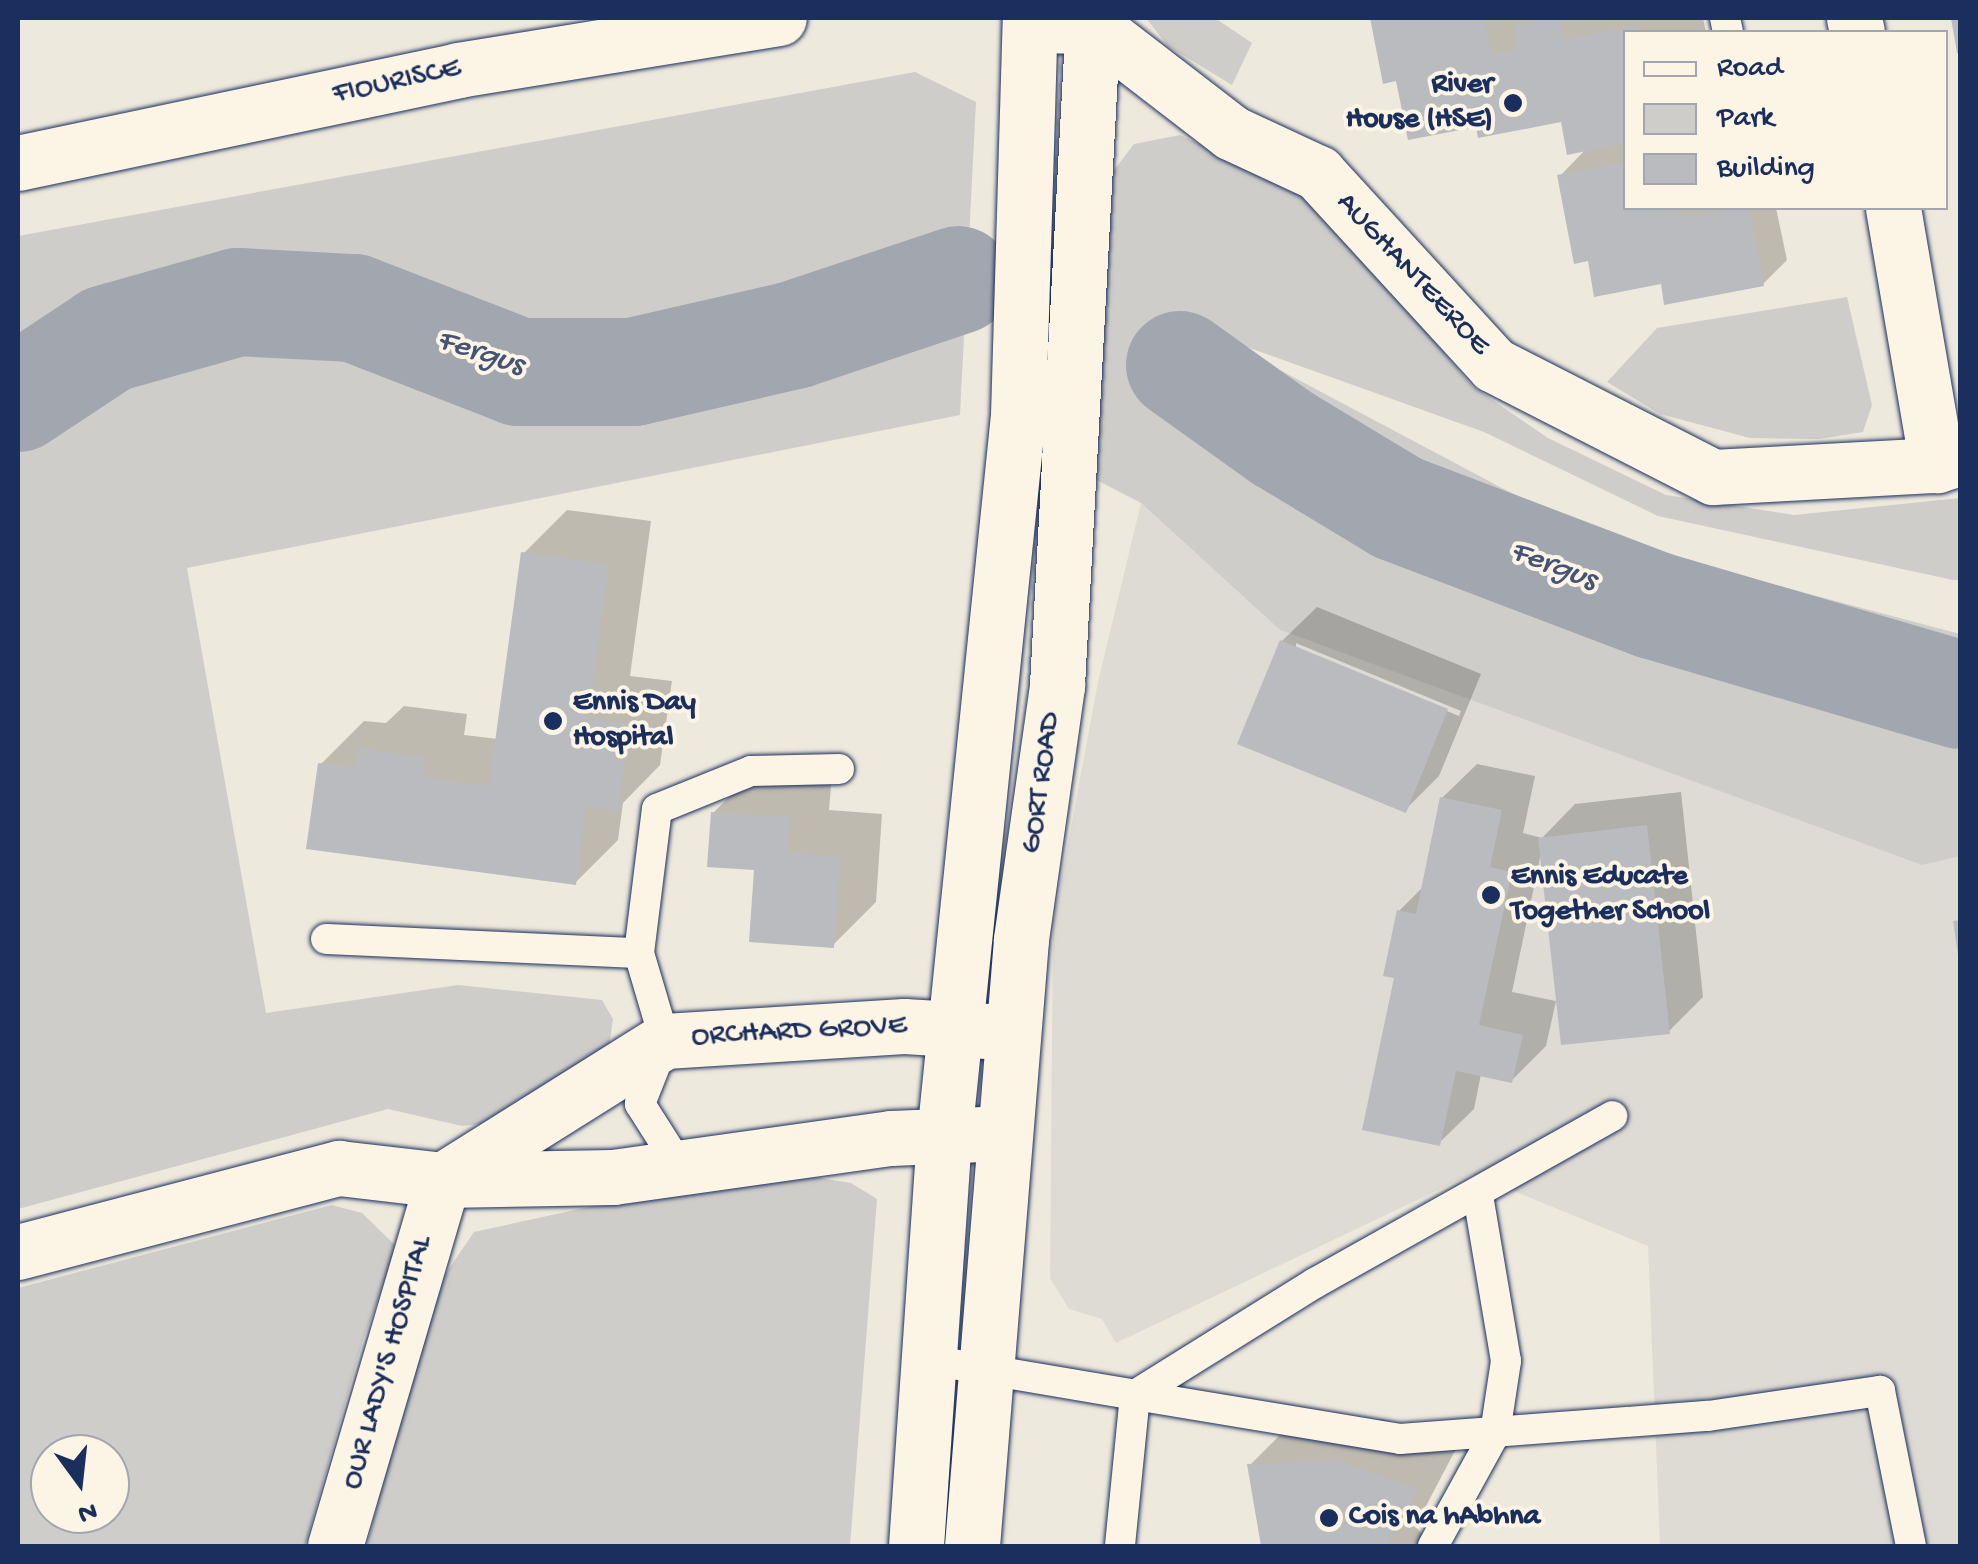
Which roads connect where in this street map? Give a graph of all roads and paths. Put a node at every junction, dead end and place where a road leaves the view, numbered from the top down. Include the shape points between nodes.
1 (779, 18) edge
2 (1030, 21) edge
3 (1093, 22) edge
4 (18, 163) edge
5 (1893, 210) edge
6 (1949, 461) edge
7 (839, 769) dead end
8 (326, 939) dead end
9 (639, 954) junction
10 (959, 1029) junction
11 (1016, 1032) junction
12 (665, 1041) junction
13 (1612, 1116) dead end
14 (1005, 1133) junction
15 (944, 1136) junction
16 (680, 1167) junction
17 (442, 1180) junction
18 (1478, 1196) junction
19 (18, 1252) edge
20 (929, 1360) junction
21 (989, 1371) junction
22 (1135, 1396) junction
23 (1494, 1433) junction
24 (335, 1546) edge
25 (916, 1546) edge
26 (972, 1546) edge
27 (1120, 1546) edge
28 (1433, 1546) edge
29 (1911, 1546) edge

1 - 4 street, FIOURISCE via 458,70
2 - 3 street
2 - 10 street, GORT ROAD via 1018,415
3 - 6 street, AUGHANTEEROE via 1232,132 1318,173 1494,365 1511,374 1712,477
3 - 11 street, GORT ROAD via 1057,685 1021,939
5 - 6 street, AUGHANTEEROE
7 - 9 lane via 750,771 656,809
8 - 9 lane
9 - 12 lane
10 - 11 street, ORCHARD GROVE
10 - 12 street, ORCHARD GROVE via 792,1030
10 - 15 street, GORT ROAD
11 - 14 street, GORT ROAD
12 - 16 lane via 640,1104
12 - 17 street, ORCHARD GROVE
13 - 18 lane
14 - 15 street
14 - 21 street, GORT ROAD
15 - 16 street
15 - 20 street, GORT ROAD
16 - 17 street via 614,1177
17 - 19 street via 339,1168
17 - 24 street, OUR LADY'S HOSPITAL
18 - 22 lane via 1315,1283
18 - 23 lane via 1506,1362
20 - 21 lane
20 - 25 street, GORT ROAD
21 - 22 lane
21 - 26 street, GORT ROAD
22 - 23 lane via 1400,1440
22 - 27 lane
23 - 28 lane
23 - 29 lane via 1708,1416 1880,1392

